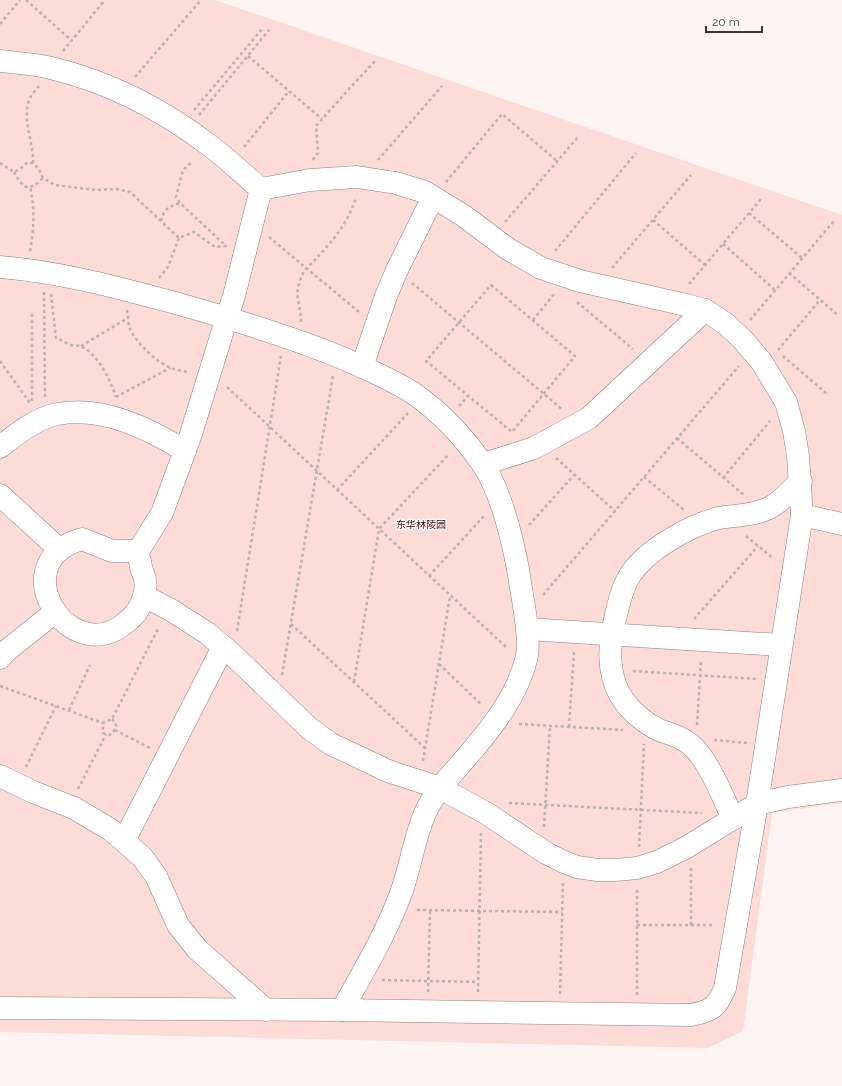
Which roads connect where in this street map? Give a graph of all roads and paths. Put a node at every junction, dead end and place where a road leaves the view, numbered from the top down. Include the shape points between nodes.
1 (20, 0) edge
2 (26, 0) edge
3 (105, 0) edge
4 (201, 0) edge
5 (0, 24) edge
6 (263, 28) dead end
7 (269, 30) dead end
8 (71, 40) junction
9 (248, 56) junction
10 (0, 61) edge
11 (376, 61) dead end
12 (44, 75) junction
13 (442, 86) dead end
14 (122, 92) junction
15 (289, 92) junction
16 (322, 119) junction
17 (183, 128) junction
18 (578, 137) dead end
19 (244, 147) dead end
20 (636, 153) dead end
21 (557, 161) junction
22 (192, 162) dead end
23 (0, 163) edge
24 (33, 163) junction
25 (14, 172) junction
26 (691, 176) dead end
27 (363, 177) junction
28 (43, 178) junction
29 (303, 182) junction
30 (30, 186) junction
31 (261, 190) junction
32 (433, 197) junction
33 (760, 199) dead end
34 (180, 204) junction
35 (749, 213) junction
36 (653, 220) junction
37 (161, 221) junction
38 (834, 221) dead end
39 (265, 234) dead end
40 (179, 238) junction
41 (493, 238) junction
42 (723, 244) junction
43 (29, 256) dead end
44 (802, 258) junction
45 (705, 265) junction
46 (0, 267) edge
47 (541, 268) junction
48 (307, 269) junction
49 (397, 270) junction
50 (43, 272) junction
51 (789, 273) junction
52 (564, 282) junction
53 (598, 285) junction
54 (775, 290) junction
55 (51, 293) dead end
56 (152, 297) junction
57 (820, 300) junction
58 (674, 302) junction
59 (127, 308) dead end
60 (705, 310) junction
61 (32, 311) dead end
62 (362, 314) dead end
63 (839, 316) dead end
64 (227, 317) junction
65 (128, 318) junction
66 (533, 320) junction
67 (458, 323) junction
68 (737, 334) junction
69 (291, 338) junction
70 (81, 347) junction
71 (752, 351) junction
72 (777, 351) dead end
73 (336, 356) junction
74 (0, 362) edge
75 (649, 363) junction
76 (362, 367) junction
77 (170, 368) junction
78 (209, 376) junction
79 (544, 394) junction
80 (421, 399) junction
81 (786, 402) junction
82 (114, 407) junction
83 (46, 418) junction
84 (580, 424) junction
85 (269, 427) junction
86 (463, 438) junction
87 (677, 438) junction
88 (540, 444) junction
89 (0, 446) edge
90 (185, 450) junction
91 (484, 464) junction
92 (317, 471) junction
93 (574, 475) junction
94 (644, 477) junction
95 (723, 478) junction
96 (801, 481) junction
97 (337, 490) junction
98 (0, 495) edge
99 (500, 500) junction
100 (615, 511) junction
101 (762, 511) junction
102 (802, 515) junction
103 (700, 523) junction
104 (842, 524) edge
105 (379, 529) junction
106 (742, 533) dead end
107 (512, 544) junction
108 (758, 546) junction
109 (60, 550) junction
110 (137, 553) junction
111 (779, 564) dead end
112 (429, 576) junction
113 (144, 596) junction
114 (450, 596) junction
115 (168, 609) junction
116 (54, 612) junction
117 (526, 622) junction
118 (291, 624) junction
119 (575, 631) junction
120 (612, 633) junction
121 (677, 638) junction
122 (702, 640) junction
123 (781, 645) junction
124 (228, 651) junction
125 (0, 658) edge
126 (439, 664) junction
127 (90, 665) dead end
128 (524, 665) junction
129 (611, 670) junction
130 (700, 675) junction
131 (776, 680) junction
132 (354, 682) junction
133 (0, 686) edge
134 (278, 697) junction
135 (56, 706) junction
136 (69, 710) junction
137 (112, 719) junction
138 (496, 721) junction
139 (103, 723) junction
140 (550, 726) junction
141 (569, 727) junction
142 (115, 730) junction
143 (629, 731) dead end
144 (106, 734) junction
145 (644, 739) dead end
146 (696, 744) junction
147 (766, 744) junction
148 (426, 748) junction
149 (167, 756) junction
150 (24, 772) dead end
151 (0, 776) edge
152 (430, 784) junction
153 (842, 790) edge
154 (505, 803) dead end
155 (757, 804) junction
156 (545, 805) junction
157 (70, 806) junction
158 (641, 810) junction
159 (482, 811) junction
160 (730, 821) junction
161 (124, 841) junction
162 (692, 844) junction
163 (542, 851) junction
164 (564, 862) junction
165 (637, 868) junction
166 (394, 910) junction
167 (430, 910) junction
168 (479, 911) junction
169 (562, 912) junction
170 (691, 924) junction
171 (637, 925) junction
172 (736, 925) junction
173 (378, 980) dead end
174 (429, 981) junction
175 (478, 982) junction
176 (0, 1008) edge
177 (266, 1010) junction
178 (342, 1010) junction
179 (428, 1011) junction
180 (477, 1012) junction
181 (560, 1013) junction
182 (637, 1014) junction

1 - 5 path
2 - 8 path
3 - 8 path
4 - 14 path
6 - 17 path
7 - 9 path
8 - 12 path
9 - 15 path
9 - 17 path
10 - 12 lane
11 - 16 path
12 - 14 lane via 97,82
12 - 24 path via 27,108 27,122 34,153
13 - 27 path
14 - 17 lane
15 - 16 path
15 - 19 path
16 - 29 path via 316,126 318,153 304,173
17 - 31 lane via 213,148
18 - 21 path
20 - 47 path
21 - 32 path via 502,114
21 - 41 path
22 - 34 path via 183,170 178,186 176,197
23 - 25 path
24 - 25 path via 28,162
24 - 28 path
25 - 30 path via 20,182 26,187
26 - 36 path
27 - 29 lane
27 - 32 lane via 396,183
27 - 48 path via 349,217 339,233
28 - 30 path via 34,186
28 - 37 path via 55,185 130,192
29 - 31 lane
30 - 43 path via 35,214
31 - 64 lane
32 - 41 lane
32 - 49 lane
33 - 35 path
34 - 37 path via 168,207 163,212
34 - 40 path via 226,246 215,247 194,232
35 - 42 path
35 - 44 path
36 - 45 path
36 - 53 path
37 - 40 path
38 - 44 path
39 - 48 path
40 - 56 path via 168,267 159,278
41 - 47 lane
42 - 45 path
42 - 54 path
44 - 51 path
45 - 58 path
46 - 50 lane
47 - 52 lane
48 - 62 path
48 - 69 path via 298,289 301,328
49 - 67 path
49 - 76 lane
50 - 56 lane
50 - 83 path
51 - 54 path
51 - 57 path
52 - 53 lane
52 - 66 path
52 - 75 path
53 - 58 lane
54 - 68 path
55 - 70 path via 56,338
56 - 64 lane
57 - 63 path
57 - 72 path
58 - 60 lane
59 - 65 path
60 - 68 lane
60 - 75 lane
61 - 74 path via 32,406
64 - 69 lane
64 - 78 lane
65 - 70 path
65 - 77 path via 135,337 153,356
66 - 67 path via 491,285
66 - 79 path via 576,356
67 - 79 path
67 - 79 path via 426,361 512,432
68 - 71 lane
69 - 73 lane
69 - 85 path
70 - 82 path via 90,352 111,382
71 - 81 lane
71 - 87 path
73 - 76 lane
73 - 92 path
75 - 84 lane
76 - 80 lane
77 - 78 path
77 - 82 path
78 - 85 path via 222,383
78 - 90 lane
79 - 84 path
80 - 86 lane
80 - 97 path
81 - 95 path
81 - 96 lane via 794,431
82 - 83 lane via 95,413 76,412
82 - 90 lane
83 - 89 lane
84 - 88 lane
85 - 92 path
85 - 124 path
86 - 91 lane
86 - 105 path
87 - 94 path
87 - 95 path
88 - 91 lane
88 - 93 path
90 - 110 lane via 162,513
91 - 99 lane
92 - 97 path
92 - 118 path
93 - 100 path
93 - 107 path
94 - 100 path
94 - 103 path
95 - 101 path
96 - 101 lane
96 - 102 lane
97 - 105 path
98 - 109 lane
99 - 107 lane
99 - 112 path
100 - 117 path
101 - 103 lane
102 - 104 lane
102 - 123 lane
103 - 120 lane via 639,563 623,589
105 - 112 path
105 - 132 path
106 - 108 path
107 - 117 lane
108 - 111 path
108 - 121 path
109 - 110 lane via 70,542 82,539 112,551
109 - 116 lane via 51,559 45,571 45,584
110 - 113 lane via 145,579
112 - 114 path
113 - 115 lane
113 - 116 lane via 132,618 116,630 102,635 74,630
114 - 126 path
114 - 128 path
115 - 124 lane via 207,633
115 - 137 path
116 - 125 lane
117 - 119 lane
117 - 128 lane via 527,657
118 - 132 path
118 - 134 path
119 - 120 lane
119 - 141 path
120 - 121 lane
120 - 129 lane
121 - 122 lane
122 - 123 lane
122 - 130 path
123 - 131 lane
124 - 134 lane
124 - 149 lane
126 - 138 path
126 - 148 path
127 - 136 path
128 - 138 lane via 518,684
129 - 130 path
129 - 146 lane via 615,686 637,715 657,729
130 - 131 path
130 - 146 path
131 - 147 lane
132 - 148 path
133 - 135 path
134 - 152 lane via 331,744 388,771
135 - 136 path
135 - 150 path
136 - 139 path
137 - 139 path
137 - 142 path via 115,722
138 - 140 path
138 - 152 lane via 473,750
139 - 144 path
140 - 141 path
140 - 156 path
141 - 143 path
142 - 144 path via 109,735
142 - 149 path
144 - 157 path
145 - 158 path
146 - 147 path
146 - 160 lane via 717,785
147 - 155 lane
148 - 152 path
149 - 161 lane
151 - 157 lane
152 - 159 lane
152 - 166 lane via 426,812
153 - 155 lane via 788,796
154 - 156 path
155 - 160 lane
155 - 172 lane
156 - 158 path
156 - 163 path
157 - 161 lane via 93,818
158 - 160 path via 719,814
158 - 165 path
159 - 163 lane
159 - 168 path
160 - 162 lane
161 - 177 lane via 143,858 156,876 178,925 198,949
162 - 165 lane via 657,862
162 - 170 path
163 - 164 lane
164 - 165 lane via 598,870
164 - 169 path
165 - 171 path
166 - 167 path
166 - 178 lane
167 - 168 path
167 - 174 path
168 - 169 path
168 - 175 path
169 - 181 path
170 - 171 path
170 - 172 path
171 - 182 path
172 - 182 lane via 725,988 712,1009 691,1015
173 - 174 path
174 - 175 path
174 - 179 path
175 - 180 path
176 - 177 lane
177 - 178 lane
178 - 179 lane
179 - 180 lane
180 - 181 lane
181 - 182 lane

